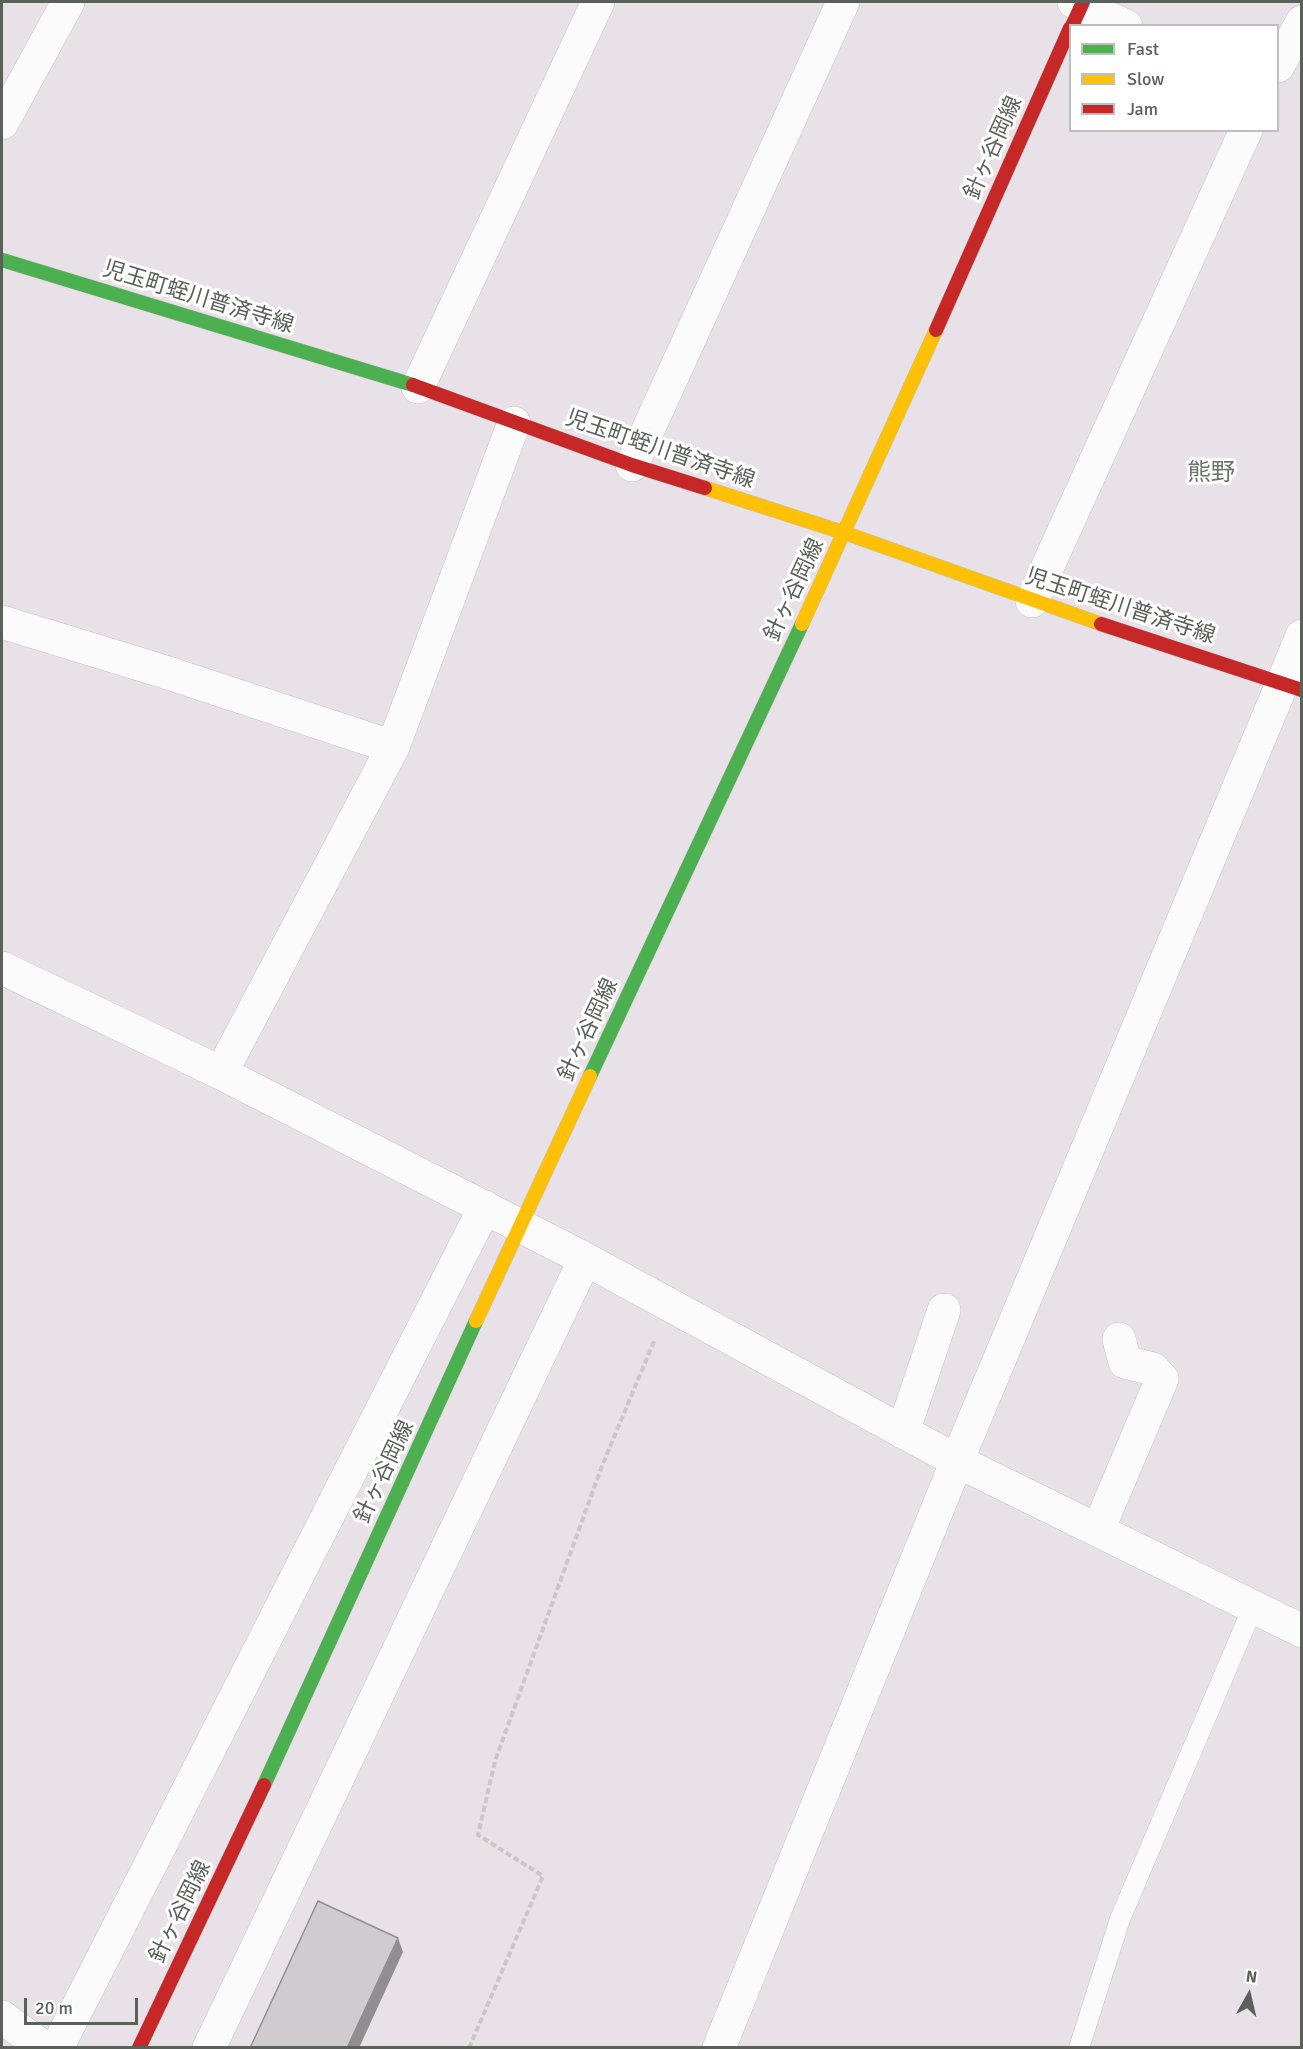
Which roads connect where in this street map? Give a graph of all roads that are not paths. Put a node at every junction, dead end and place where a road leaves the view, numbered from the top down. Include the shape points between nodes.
1 (68, 2) edge
2 (598, 2) edge
3 (843, 2) edge
4 (1076, 12) edge
5 (1301, 23) edge
6 (1119, 24) edge
7 (1069, 28) edge
8 (1279, 64) edge
9 (2, 123) edge
10 (1244, 132) edge
11 (2, 260) edge
12 (418, 387) junction
13 (514, 423) junction
14 (632, 465) junction
15 (845, 533) junction
16 (1032, 601) junction
17 (2, 622) edge
18 (1302, 636) edge
19 (1291, 686) edge
20 (393, 747) junction
21 (2, 968) edge
22 (221, 1073) junction
23 (485, 1207) junction
24 (520, 1226) junction
25 (585, 1259) junction
26 (944, 1310) dead end
27 (1119, 1339) dead end
28 (903, 1432) junction
29 (957, 1461) junction
30 (1098, 1530) junction
31 (1253, 1607) junction
32 (1302, 1631) edge
33 (2, 2017) edge
34 (44, 2048) edge
35 (57, 2048) edge
36 (139, 2048) edge
37 (209, 2048) edge
38 (719, 2048) edge
39 (1079, 2048) edge

1 - 9 street
2 - 12 street
3 - 14 street
4 - 6 street
5 - 8 street
7 - 15 main road, 針ヶ谷岡線
10 - 16 street
11 - 12 main road, 児玉町蛭川普済寺線
12 - 13 main road, 児玉町蛭川普済寺線
13 - 14 main road, 児玉町蛭川普済寺線
13 - 20 street
14 - 15 main road, 児玉町蛭川普済寺線
15 - 16 main road, 児玉町蛭川普済寺線
15 - 24 main road, 針ヶ谷岡線
16 - 19 main road, 児玉町蛭川普済寺線
17 - 20 street
18 - 19 street
19 - 29 street
20 - 22 street
21 - 22 street
22 - 23 street
23 - 24 street
23 - 35 street
24 - 25 street
24 - 36 main road, 針ヶ谷岡線 via 253,1810
25 - 28 street
25 - 37 street
26 - 28 street
27 - 30 street via 1125,1362 1153,1370 1162,1379
28 - 29 street
29 - 30 street
29 - 38 street
30 - 31 street
31 - 32 street
31 - 39 lane via 1120,1919
33 - 34 street

